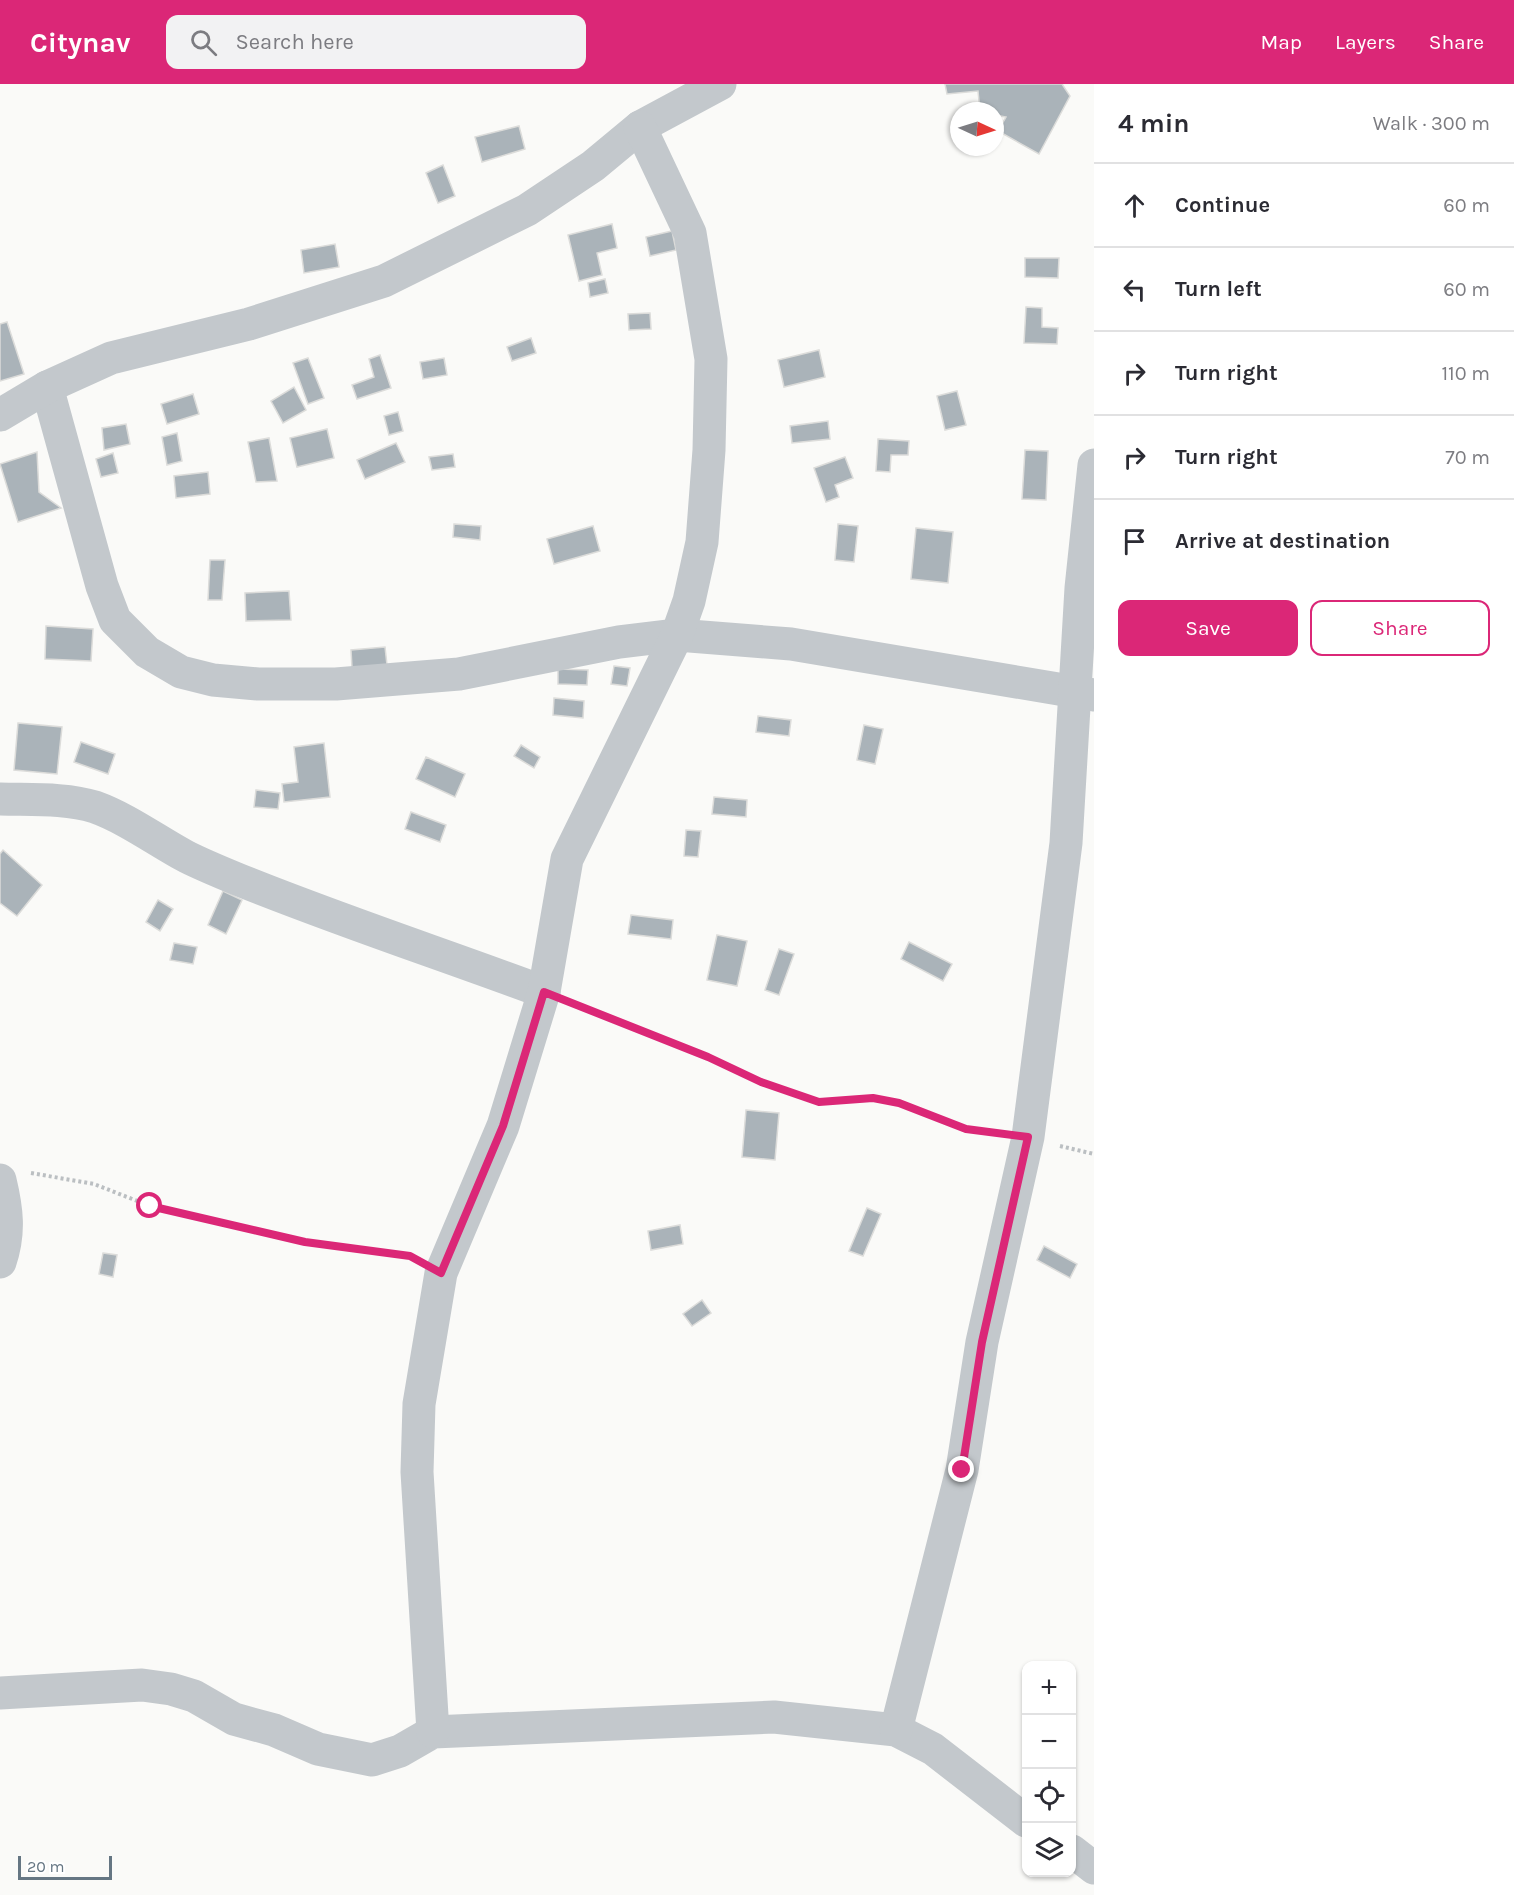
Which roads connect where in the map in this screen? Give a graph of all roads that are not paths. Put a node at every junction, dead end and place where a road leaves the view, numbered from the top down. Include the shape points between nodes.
1 (720, 84) edge
2 (640, 127) junction
3 (47, 387) junction
4 (0, 415) edge
5 (1094, 465) edge
6 (676, 634) junction
7 (1084, 694) edge
8 (0, 799) edge
9 (544, 992) junction
10 (12, 1176) edge
11 (0, 1262) edge
12 (0, 1693) edge
13 (896, 1730) junction
14 (433, 1732) junction
15 (1022, 1818) edge
16 (1076, 1855) edge
17 (1094, 1868) edge

1 - 2 street
2 - 3 street via 593,166 527,210 384,281 249,324 111,358
2 - 6 street via 690,232 711,359 710,450 702,542 689,601
3 - 4 street
3 - 6 street via 115,620 147,652 182,672 213,680 258,684 336,684 459,674
5 - 7 street via 1081,588
6 - 7 street via 813,647
6 - 9 street via 567,859
7 - 13 street via 1028,1137 982,1342 962,1470
8 - 9 street via 93,807 237,879 339,920
9 - 14 street via 503,1126 441,1273 419,1404 418,1461
10 - 11 street via 7,1242
12 - 14 street via 142,1685 171,1689 194,1696 234,1719 274,1730 318,1749 372,1760 400,1751
13 - 14 street via 774,1717
13 - 15 street via 933,1749
16 - 17 street

